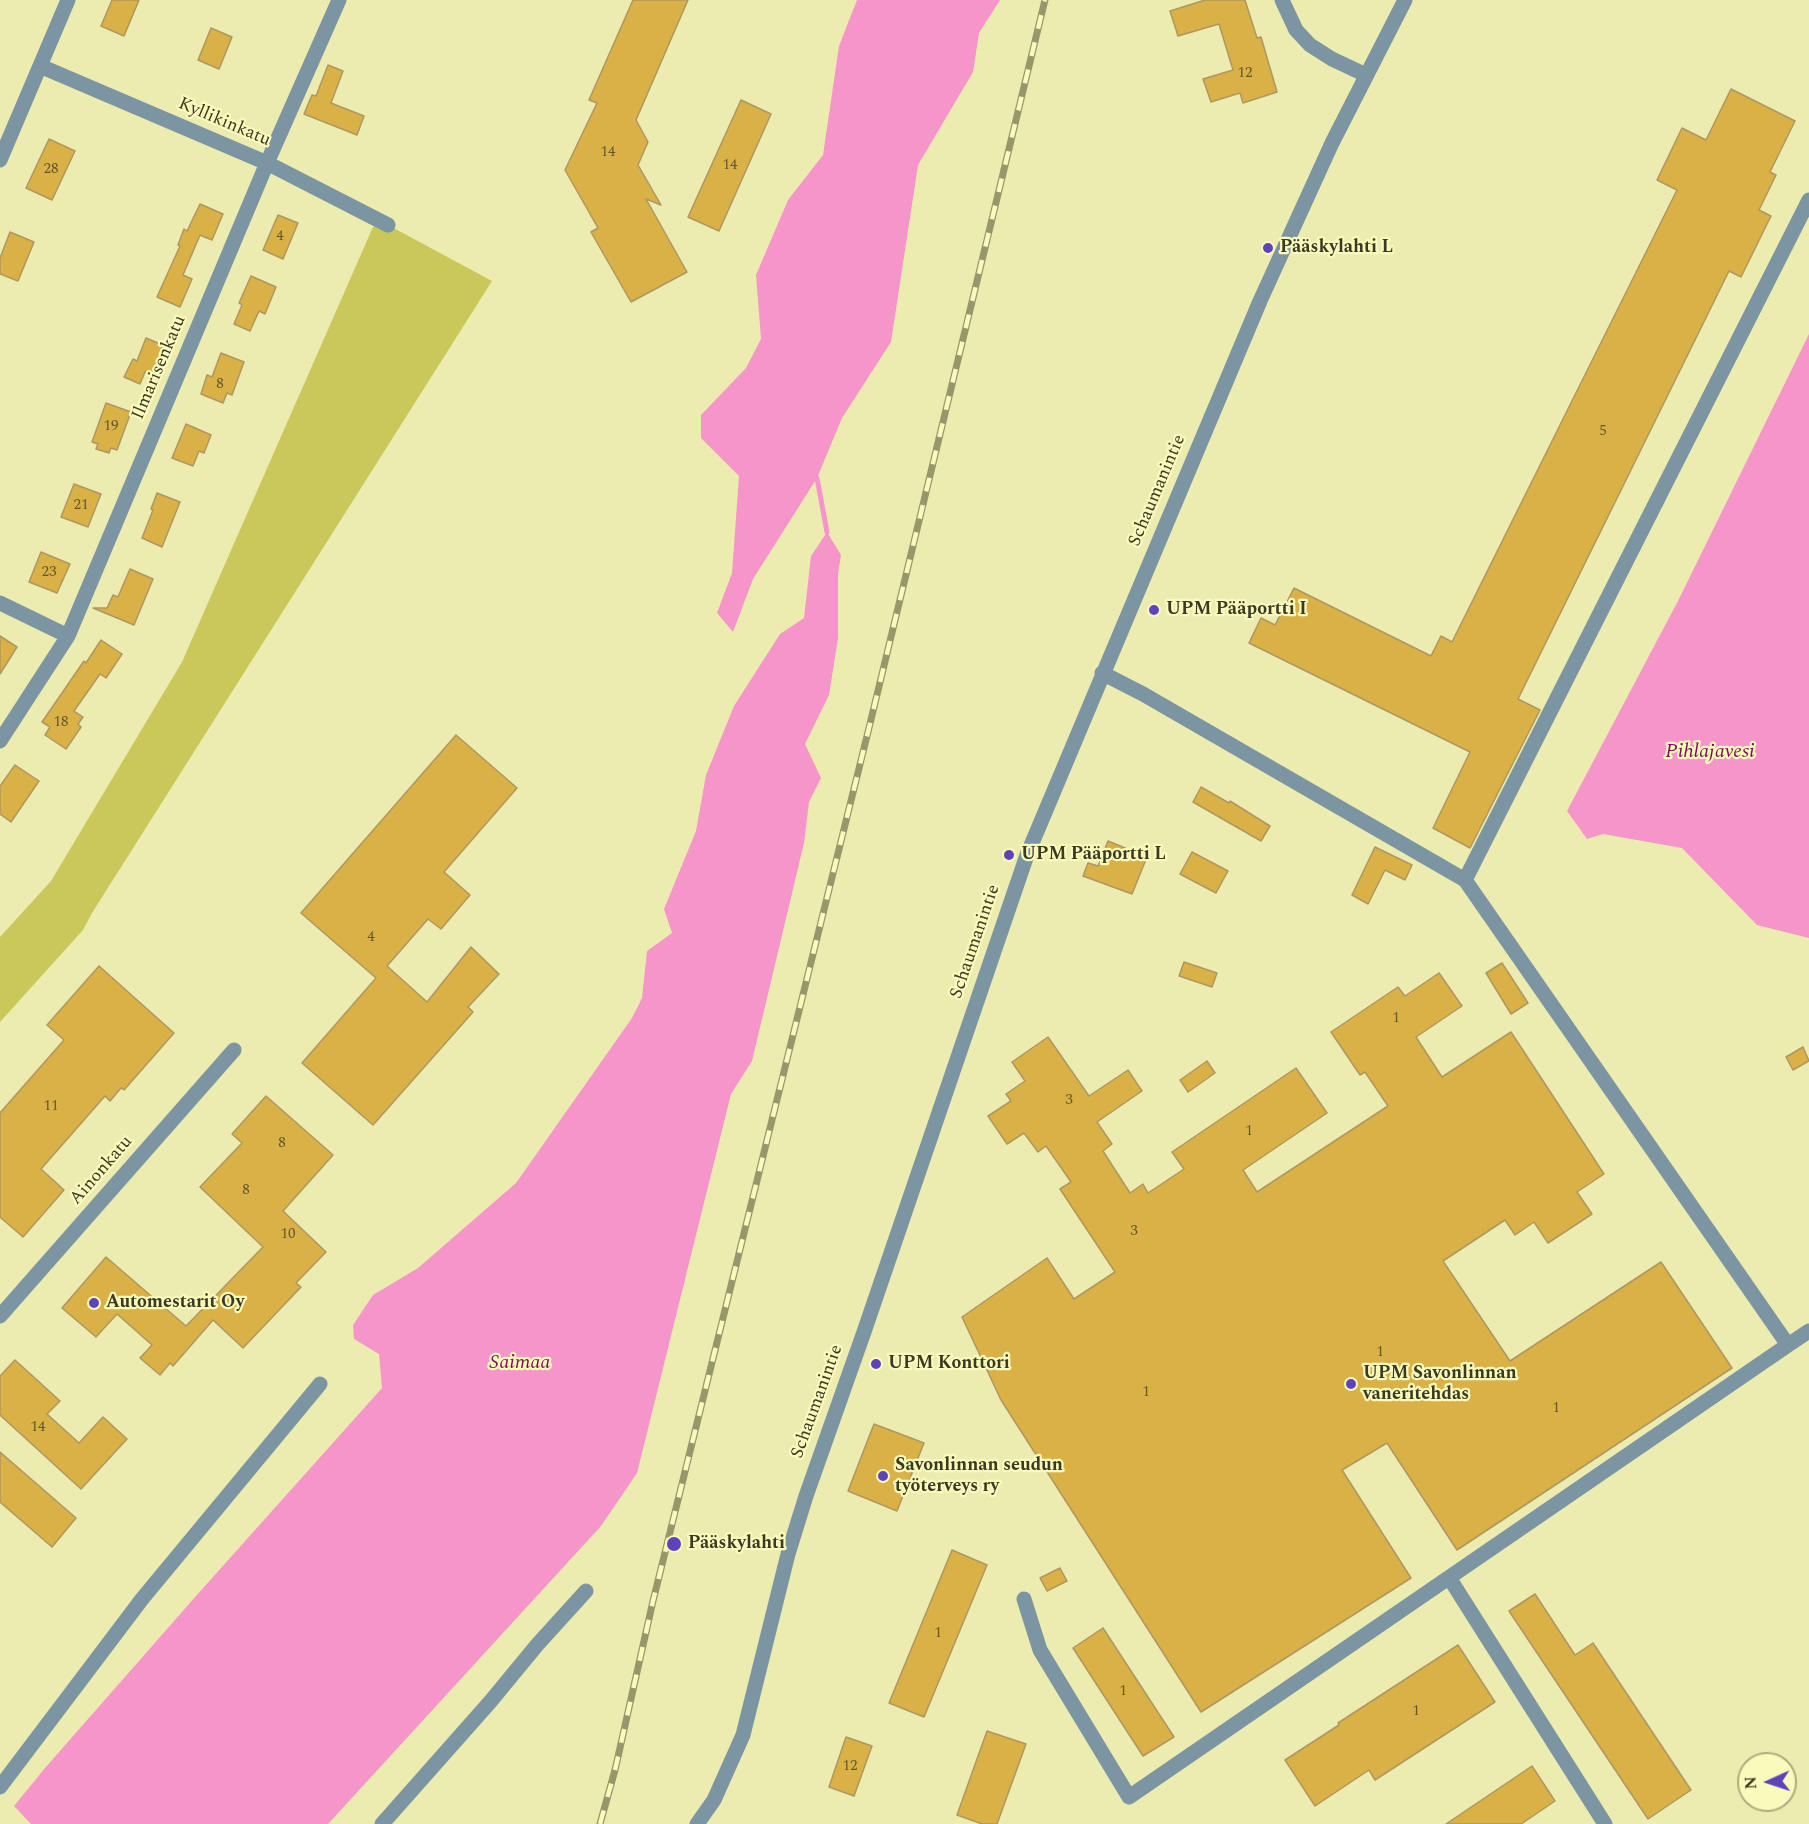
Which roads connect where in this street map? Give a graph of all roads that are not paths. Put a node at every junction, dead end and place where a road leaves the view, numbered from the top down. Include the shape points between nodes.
1 (68, 0) edge
2 (339, 0) edge
3 (1282, 0) edge
4 (1405, 0) edge
5 (40, 66) junction
6 (1366, 75) junction
7 (0, 160) edge
8 (267, 163) junction
9 (1809, 200) edge
10 (388, 225) dead end
11 (0, 603) edge
12 (68, 636) junction
13 (1102, 673) junction
14 (0, 741) edge
15 (1465, 880) junction
16 (234, 1050) dead end
17 (0, 1316) edge
18 (1809, 1331) edge
19 (1788, 1346) junction
20 (320, 1384) dead end
21 (1450, 1579) junction
22 (586, 1591) dead end
23 (1024, 1599) dead end
24 (0, 1786) edge
25 (382, 1824) edge
26 (697, 1824) edge
27 (1605, 1824) edge

1 - 5 street
2 - 8 street, Ilmarisenkatu
3 - 6 street via 1296,30 1310,45
4 - 6 street, Schaumanintie
5 - 7 street
5 - 8 street, Kyllikinkatu
6 - 13 street, Schaumanintie via 1260,302
8 - 10 street, Kyllikinkatu
8 - 12 street, Ilmarisenkatu
9 - 15 street
11 - 12 street
12 - 14 street, Ilmarisenkatu
13 - 15 street
13 - 26 street, Schaumanintie via 1027,855 806,1496 742,1735 714,1800
15 - 19 street
16 - 17 street, Ainonkatu
18 - 19 street
19 - 21 street
20 - 24 street via 142,1599
21 - 23 street via 1129,1797 1040,1650
21 - 27 street
22 - 25 street

